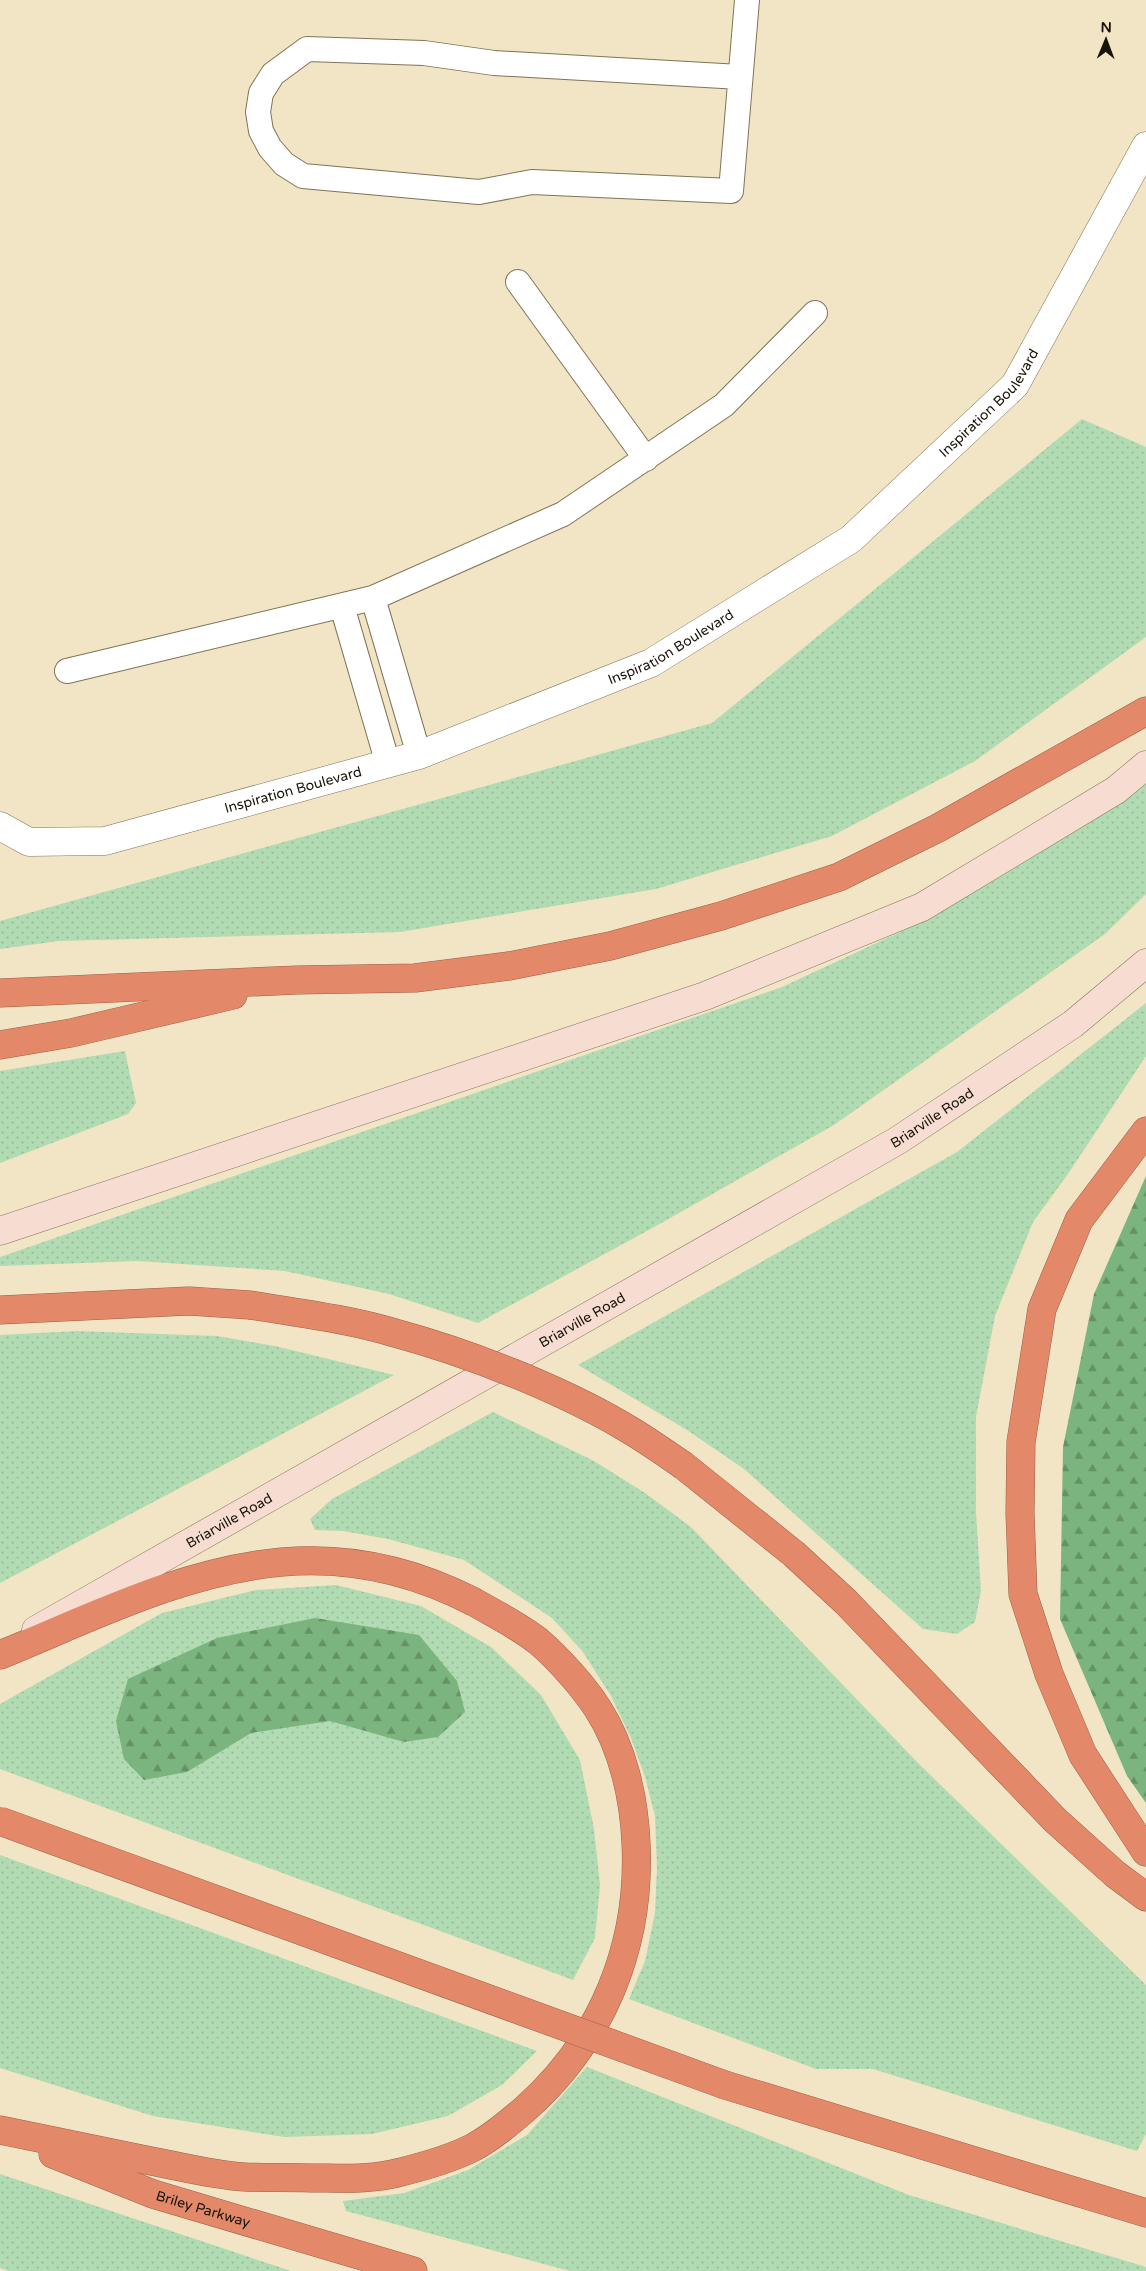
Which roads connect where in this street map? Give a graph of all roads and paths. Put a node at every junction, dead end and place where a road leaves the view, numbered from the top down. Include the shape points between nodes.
1 (746, 0) edge
2 (740, 77) junction
3 (1146, 146) edge
4 (518, 282) dead end
5 (815, 313) dead end
6 (646, 458) junction
7 (374, 598) junction
8 (342, 606) junction
9 (67, 671) dead end
10 (1146, 711) edge
11 (419, 755) junction
12 (388, 764) junction
13 (1146, 765) edge
14 (0, 826) edge
15 (1146, 963) edge
16 (298, 980) junction
17 (0, 993) edge
18 (0, 1045) edge
19 (1146, 1131) edge
20 (0, 1231) edge
21 (0, 1310) edge
22 (0, 1650) edge
23 (0, 1655) edge
24 (0, 1821) edge
25 (1146, 1852) edge
26 (1146, 1897) edge
27 (0, 2131) edge
28 (1146, 2213) edge
29 (413, 2271) edge

1 - 2 lane
2 - 2 lane via 731,191 532,182 479,192 303,176 284,164 270,148 261,131 258,112 261,93 273,74 308,48 424,53 494,63
3 - 11 street, Inspiration Boulevard via 1015,385 851,539 651,663
4 - 6 lane
5 - 6 lane via 724,404
6 - 7 lane via 563,514
7 - 8 lane
7 - 11 lane
8 - 9 lane
8 - 12 lane
10 - 16 highway via 938,828 839,877 721,916 610,946 509,966 415,978
11 - 12 street, Inspiration Boulevard
12 - 14 street, Inspiration Boulevard via 106,841 29,842
13 - 20 main road via 1116,790 922,907 714,992
15 - 22 main road, Briarville Road via 1073,1024 897,1141
16 - 17 highway
16 - 18 highway via 71,1033
19 - 25 highway via 1079,1220 1042,1309 1021,1442 1020,1513 1023,1594 1049,1674 1083,1755
21 - 26 highway, bridge via 189,1301 250,1305 395,1332 467,1356 554,1391 614,1422 684,1466 794,1554 846,1602 1055,1820
23 - 27 highway via 178,1582 234,1569 285,1562 363,1563 413,1575 476,1603 538,1641 574,1678 598,1709 614,1740 627,1782 635,1815 638,1866 628,1943 616,1982 588,2037 544,2092 510,2123 473,2147 442,2160 397,2173 355,2178 241,2176
24 - 28 highway, bridge via 725,2085
27 - 29 highway, Briley Parkway via 153,2194

